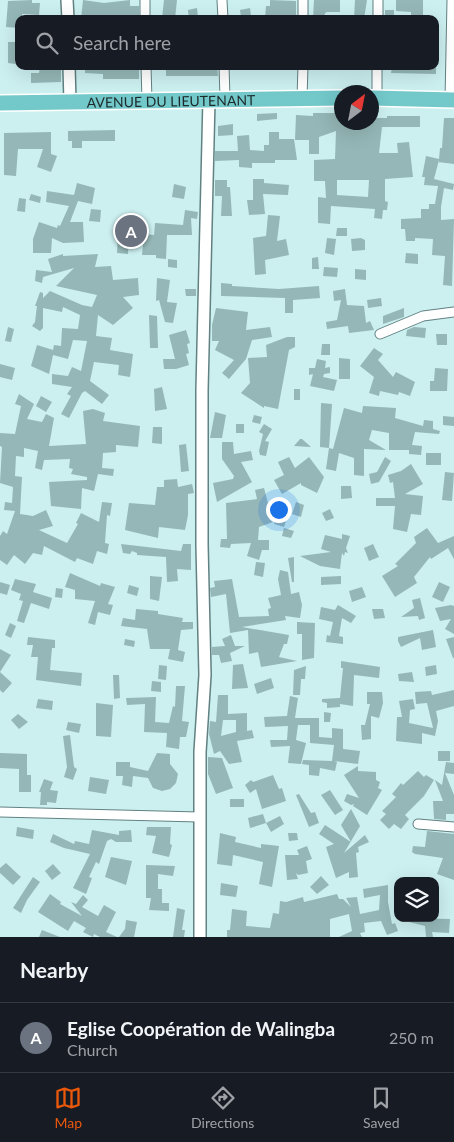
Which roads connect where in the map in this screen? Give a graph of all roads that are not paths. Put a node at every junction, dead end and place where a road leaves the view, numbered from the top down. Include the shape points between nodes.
1 (67, 0) edge
2 (145, 0) edge
3 (222, 0) edge
4 (303, 0) edge
5 (378, 0) edge
6 (452, 0) edge
7 (68, 15) edge
8 (145, 15) edge
9 (223, 15) edge
10 (303, 15) edge
11 (378, 15) edge
12 (69, 70) edge
13 (146, 70) edge
14 (224, 70) edge
15 (303, 70) edge
16 (377, 70) edge
17 (375, 85) edge
18 (225, 98) junction
19 (302, 98) junction
20 (334, 98) edge
21 (379, 98) edge
22 (209, 99) junction
23 (452, 100) edge
24 (147, 101) junction
25 (70, 102) junction
26 (0, 103) edge
27 (454, 312) edge
28 (380, 334) dead end
29 (0, 812) edge
30 (199, 817) junction
31 (418, 824) dead end
32 (454, 827) edge
33 (200, 937) edge

1 - 7 street
2 - 8 street
3 - 9 street
4 - 10 street
5 - 11 street
6 - 23 street
12 - 25 street
13 - 24 street
14 - 18 street
15 - 19 street
16 - 17 street
18 - 19 main road, AVENUE DU LIEUTENANT
18 - 22 main road, AVENUE DU LIEUTENANT
19 - 20 main road, AVENUE DU LIEUTENANT
21 - 23 main road
22 - 24 main road, AVENUE DU LIEUTENANT
22 - 30 street via 202,390 205,675
24 - 25 main road, AVENUE DU LIEUTENANT
25 - 26 main road, AVENUE DU LIEUTENANT
27 - 28 street via 423,316
29 - 30 street
30 - 33 street
31 - 32 street

